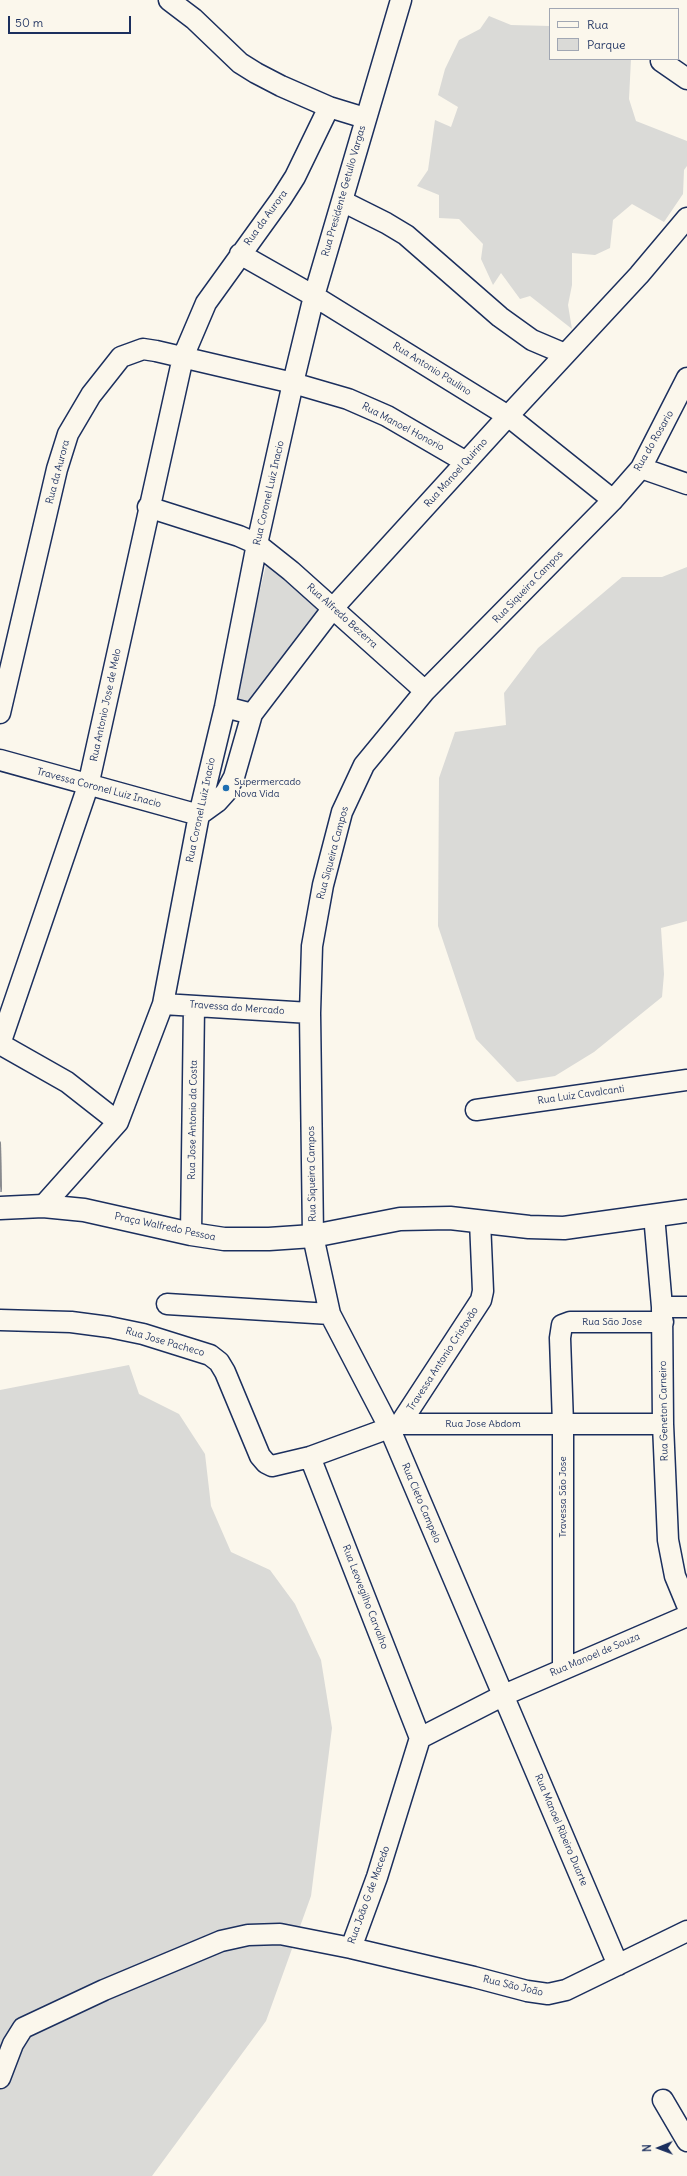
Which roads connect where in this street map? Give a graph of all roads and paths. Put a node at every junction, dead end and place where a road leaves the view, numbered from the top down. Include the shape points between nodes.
1 (169, 0) edge
2 (401, 0) edge
3 (661, 61) dead end
4 (687, 79) edge
5 (329, 107) junction
6 (365, 118) junction
7 (342, 201) junction
8 (687, 218) edge
9 (240, 254) junction
10 (314, 296) junction
11 (565, 354) junction
12 (183, 357) junction
13 (687, 378) edge
14 (293, 383) junction
15 (508, 416) junction
16 (466, 462) junction
17 (641, 468) junction
18 (687, 484) edge
19 (613, 500) junction
20 (148, 507) junction
21 (257, 544) junction
22 (334, 608) junction
23 (425, 691) junction
24 (225, 707) junction
25 (0, 713) edge
26 (252, 714) junction
27 (0, 760) edge
28 (88, 786) junction
29 (199, 815) junction
30 (163, 1004) junction
31 (194, 1006) junction
32 (310, 1013) junction
33 (5, 1014) edge
34 (0, 1044) edge
35 (687, 1080) edge
36 (476, 1110) dead end
37 (118, 1122) junction
38 (43, 1206) junction
39 (0, 1208) edge
40 (687, 1211) edge
41 (654, 1215) junction
42 (480, 1221) junction
43 (191, 1234) junction
44 (313, 1236) junction
45 (167, 1304) dead end
46 (687, 1307) edge
47 (330, 1314) junction
48 (663, 1314) junction
49 (0, 1320) edge
50 (562, 1325) joint
51 (563, 1424) junction
52 (663, 1424) junction
53 (394, 1425) junction
54 (310, 1457) junction
55 (687, 1605) edge
56 (687, 1616) edge
57 (563, 1669) junction
58 (504, 1695) junction
59 (420, 1738) junction
60 (687, 1931) edge
61 (351, 1948) junction
62 (618, 1965) junction
63 (0, 2078) edge
64 (663, 2100) dead end
65 (687, 2141) edge

1 - 5 street via 194,19 240,63 281,86
2 - 6 street, Rua Presidente Getulio Vargas
3 - 4 street
5 - 6 street
5 - 9 street, Rua da Aurora via 295,178
6 - 7 street, Rua Presidente Getulio Vargas
7 - 10 street, Rua Presidente Getulio Vargas
7 - 11 street via 386,222 406,235 500,317 532,340
8 - 11 street, Rua Manoel Quirino via 639,275
9 - 10 street, Rua Antonio Paulino
9 - 12 street, Rua da Aurora via 206,303
10 - 14 street, Rua Presidente Getulio Vargas
10 - 15 street, Rua Antonio Paulino
11 - 15 street, Rua Manoel Quirino
12 - 14 street, Rua Manoel Honorio
12 - 20 street, Rua Antonio Jose de Melo
12 - 25 street, Rua da Aurora via 143,349 121,356 91,395 68,434 57,469
13 - 17 street, Rua do Rosario
14 - 16 street, Rua Manoel Honorio via 355,402 387,416
14 - 21 street, Rua Coronel Luiz Inacio
15 - 16 street, Rua Manoel Quirino
15 - 19 street, Rua Antonio Paulino
16 - 22 street, Rua Manoel Quirino
17 - 18 street
17 - 19 street, Rua do Rosario
19 - 23 street, Rua Siqueira Campos
20 - 21 street, Rua Alfredo Bezerra
20 - 28 street, Rua Antonio Jose de Melo
21 - 22 street, Rua Alfredo Bezerra
21 - 24 street, Rua Coronel Luiz Inacio
22 - 23 street, Rua Alfredo Bezerra
22 - 26 street, Rua Manoel Quirino
23 - 32 street, Rua Siqueira Campos via 364,765 342,812 322,885 312,946
24 - 26 street
24 - 29 street, Rua Coronel Luiz Inacio
26 - 29 street via 234,777 217,802
27 - 28 street, Travessa Coronel Luiz Inacio
28 - 29 street, Travessa Coronel Luiz Inacio
28 - 33 street, Rua Antonio Jose de Melo
29 - 30 street, Rua Coronel Luiz Inacio
30 - 31 street, Travessa do Mercado
30 - 37 street, Rua Coronel Luiz Inacio
31 - 32 street, Travessa do Mercado
31 - 43 street, Rua Jose Antonio da Costa
32 - 44 street, Rua Siqueira Campos
33 - 34 street, Rua Antonio Jose de Melo
34 - 37 street via 68,1082
35 - 36 street, Rua Luiz Cavalcanti
37 - 38 street, Rua Coronel Luiz Inacio
38 - 39 main road, Praça Walfredo Pessoa
38 - 43 main road, Praça Walfredo Pessoa via 84,1210
40 - 41 main road, Praça Walfredo Pessoa
41 - 42 main road, Praça Walfredo Pessoa via 564,1228
41 - 48 street, Rua Geneton Carneiro
42 - 44 main road, Praça Walfredo Pessoa via 450,1218 400,1219
42 - 53 street, Travessa Antonio Cristovão via 483,1291 481,1300
43 - 44 main road, Praça Walfredo Pessoa via 224,1239
44 - 47 street, Rua Siqueira Campos
45 - 47 street
46 - 48 street, Rua São Jose
47 - 53 street, Rua Cleto Campelo
48 - 50 street, Rua São Jose via 570,1322
48 - 52 street, Rua Geneton Carneiro
49 - 54 street, Rua Jose Pacheco via 71,1322 109,1327 143,1334 210,1355 219,1362 225,1372 260,1456 266,1463 279,1465
50 - 51 street, Travessa São Jose via 560,1338
51 - 52 street, Rua Jose Abdom
51 - 53 street, Rua Jose Abdom
51 - 57 street, Travessa São Jose
52 - 55 street, Rua Geneton Carneiro via 668,1540 676,1576
53 - 54 street, Rua Jose Abdom
53 - 58 street, Rua Cleto Campelo
54 - 59 street, Rua Leovegilho Carvalho
56 - 57 street, Rua Manoel de Souza
57 - 58 street, Rua Manoel de Souza
58 - 59 street
58 - 62 street, Rua Manoel Ribeiro Duarte
59 - 61 street, Rua João G de Macedo via 377,1877
60 - 62 street, Rua São João
61 - 62 street, Rua São João via 548,1994 566,1990
61 - 63 street, Rua João G de Macedo via 280,1934 248,1935 221,1941 104,1990 23,2028 13,2044
64 - 65 street

